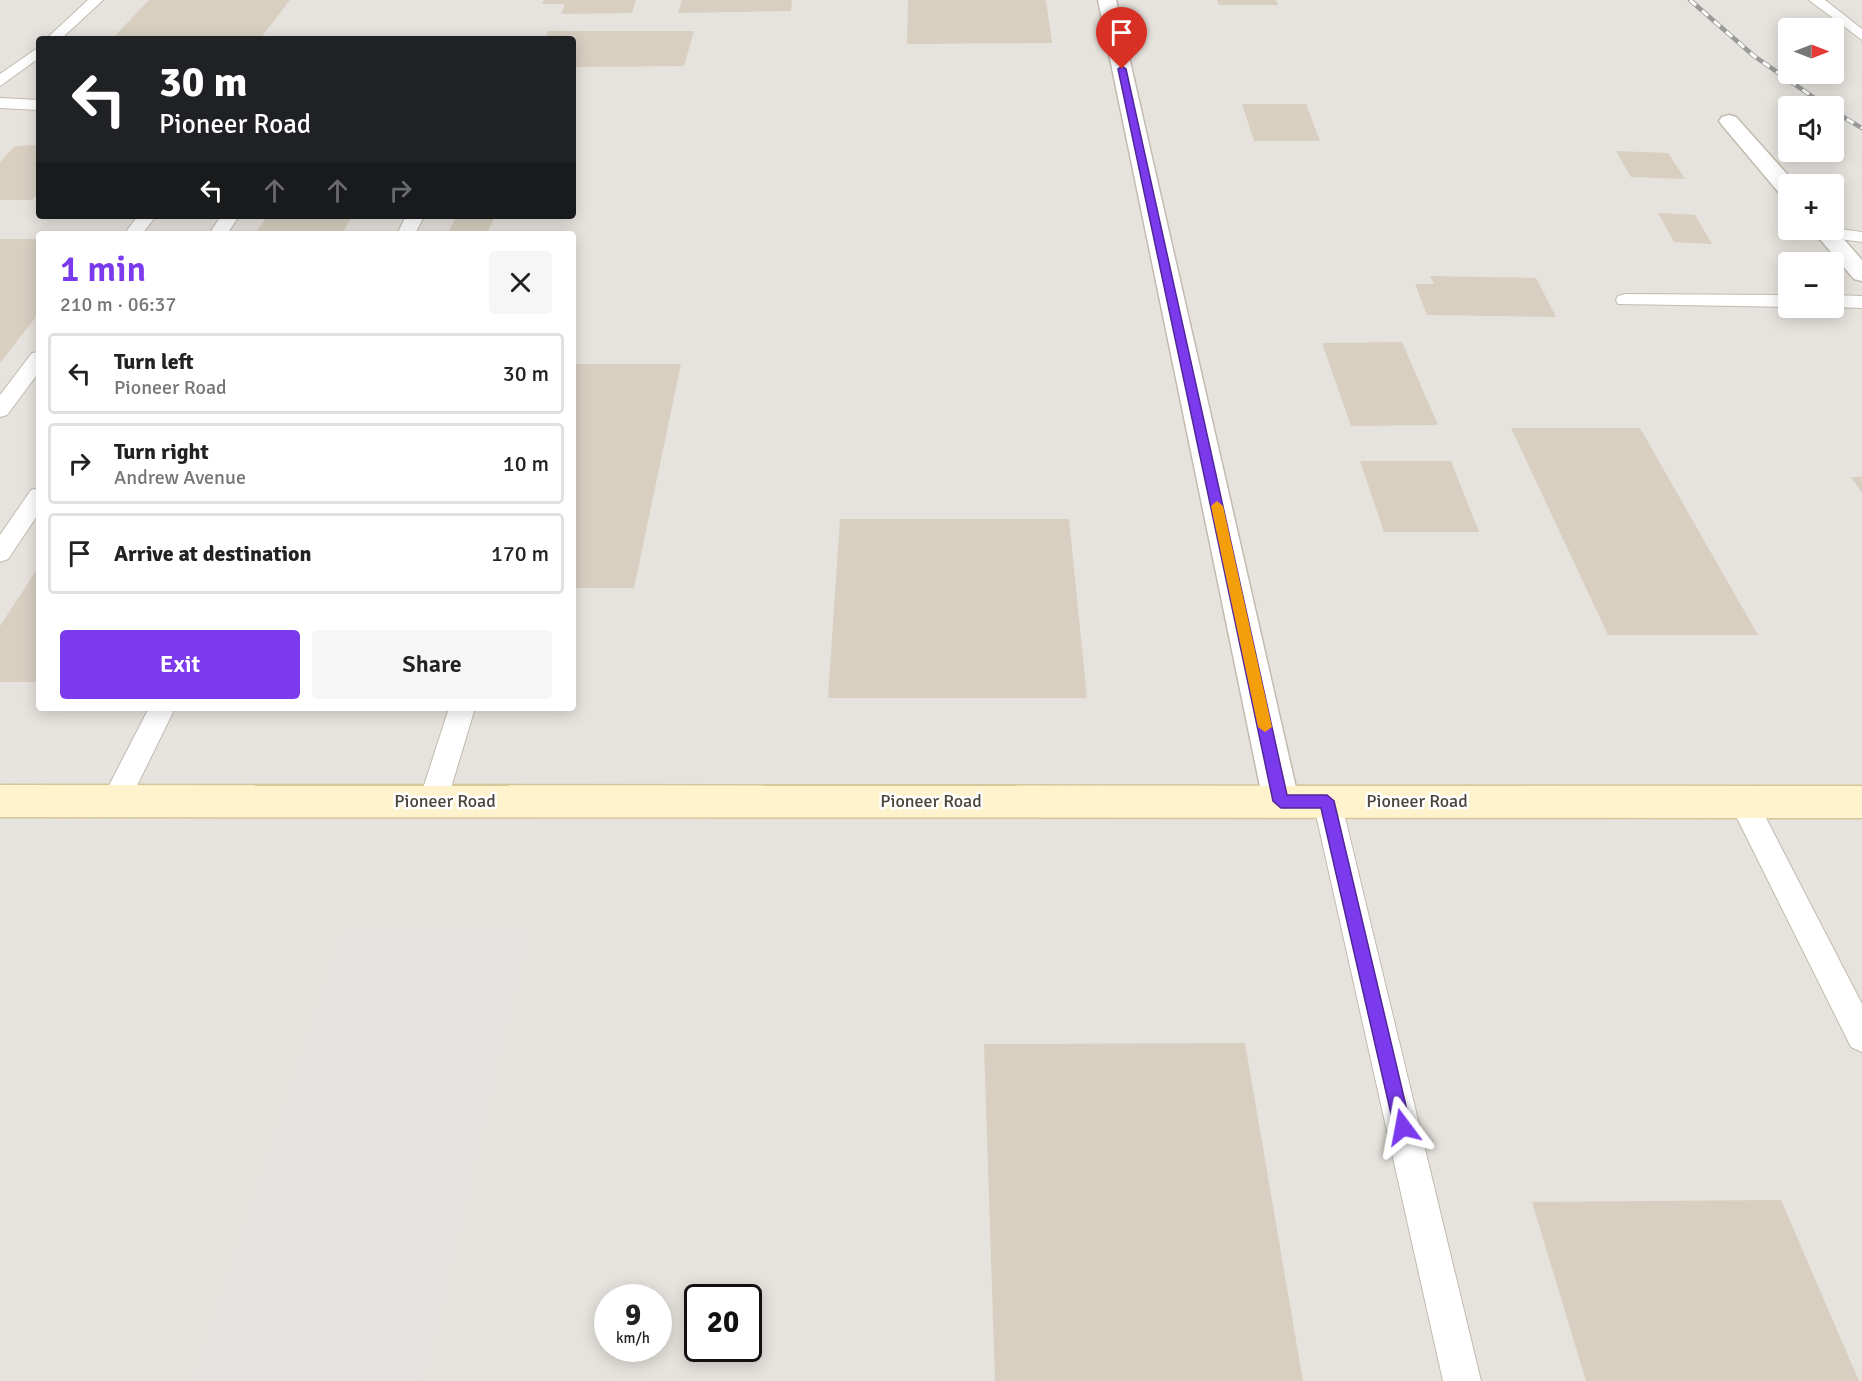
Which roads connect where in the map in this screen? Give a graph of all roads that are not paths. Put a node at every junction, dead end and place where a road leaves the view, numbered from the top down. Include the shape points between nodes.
1 (96, 0) edge
2 (1107, 0) edge
3 (1816, 0) edge
4 (56, 36) edge
5 (1862, 36) edge
6 (36, 53) edge
7 (0, 81) edge
8 (0, 103) edge
9 (36, 105) edge
10 (1729, 121) dead end
11 (1778, 177) edge
12 (145, 219) edge
13 (135, 231) edge
14 (1844, 234) edge
15 (1862, 237) edge
16 (1832, 240) edge
17 (1862, 274) edge
18 (1625, 300) dead end
19 (1778, 301) edge
20 (1844, 302) edge
21 (1862, 302) edge
22 (36, 362) edge
23 (0, 410) edge
24 (36, 500) edge
25 (0, 553) edge
26 (160, 711) edge
27 (461, 711) edge
28 (0, 801) edge
29 (115, 801) junction
30 (433, 801) junction
31 (1281, 801) junction
32 (1327, 801) junction
33 (1743, 802) junction
34 (1862, 802) edge
35 (1862, 1035) edge
36 (1462, 1381) edge

1 - 4 lane
2 - 31 street
3 - 5 lane
6 - 7 lane
8 - 9 lane
10 - 11 street
12 - 13 lane
14 - 15 lane
16 - 17 street
18 - 19 lane
20 - 21 lane
22 - 23 lane
24 - 25 lane
26 - 29 lane
27 - 30 lane
28 - 29 main road, Pioneer Road
29 - 30 main road, Pioneer Road
30 - 31 main road, Pioneer Road
31 - 32 main road, Pioneer Road
32 - 33 main road, Pioneer Road
32 - 36 lane
33 - 34 main road, Pioneer Road
33 - 35 lane

